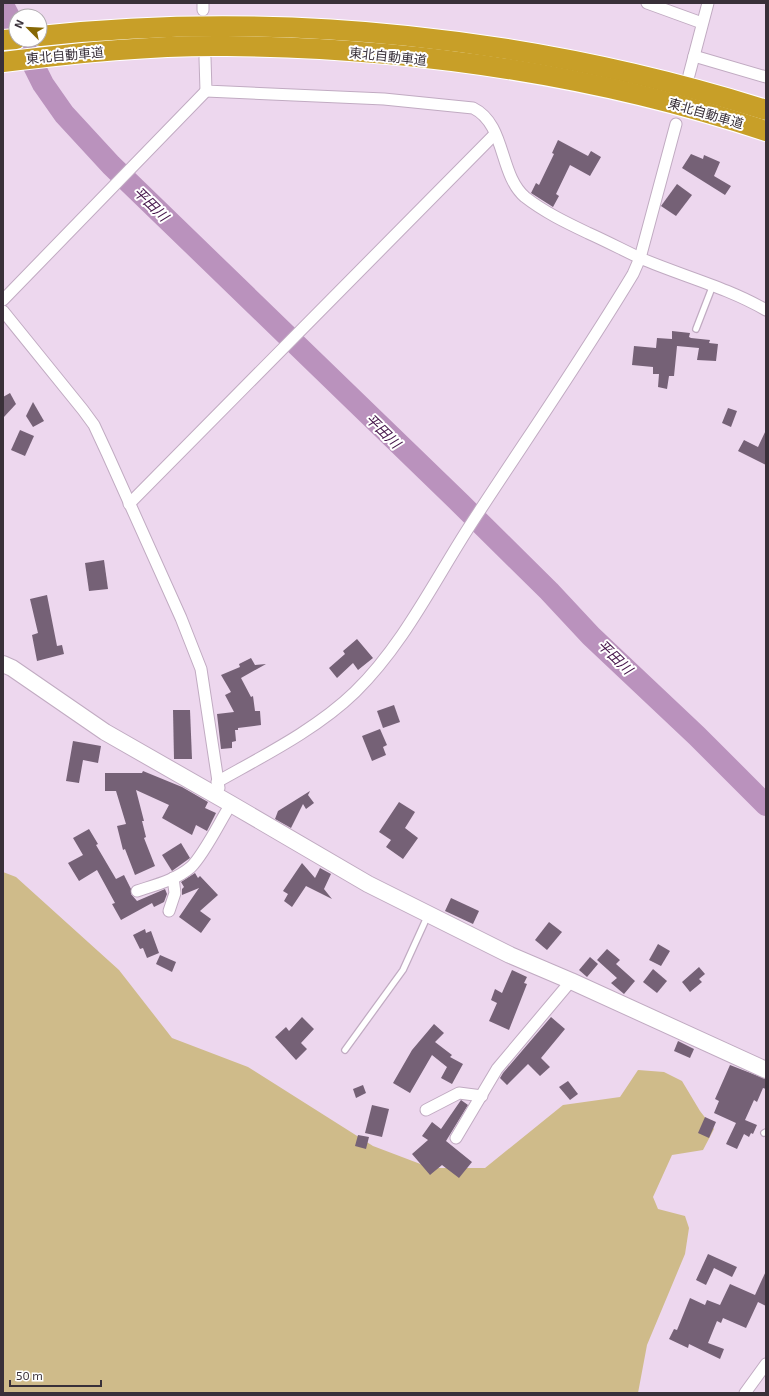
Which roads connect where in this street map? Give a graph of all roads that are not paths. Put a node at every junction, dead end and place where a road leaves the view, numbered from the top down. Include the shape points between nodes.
1 (647, 3) edge
2 (708, 3) edge
3 (702, 23) junction
4 (49, 35) edge
5 (694, 56) junction
6 (205, 58) dead end
7 (3, 62) edge
8 (689, 75) dead end
9 (766, 77) edge
10 (206, 91) junction
11 (766, 110) edge
12 (676, 124) dead end
13 (766, 131) edge
14 (495, 134) junction
15 (640, 258) junction
16 (714, 285) junction
17 (3, 300) edge
18 (3, 310) edge
19 (766, 310) edge
20 (696, 329) dead end
21 (129, 504) junction
22 (3, 664) edge
23 (217, 782) junction
24 (226, 801) junction
25 (173, 878) junction
26 (137, 891) dead end
27 (169, 911) dead end
28 (428, 915) junction
29 (571, 981) junction
30 (345, 1050) dead end
31 (766, 1070) edge
32 (482, 1096) junction
33 (426, 1110) dead end
34 (456, 1138) dead end
35 (766, 1364) edge
36 (745, 1393) edge

1 - 3 street
2 - 3 street
3 - 5 street
4 - 11 highway, 東北自動車道 via 127,28 228,26 347,31 442,40 538,55 633,74
5 - 8 street
5 - 9 street
6 - 10 street
7 - 13 highway, 東北自動車道 via 69,54 226,46 346,51 557,77 720,115
10 - 14 street via 384,99 473,108 483,113
10 - 17 street
12 - 15 street
14 - 15 street via 508,169 524,196 554,216
14 - 21 street
15 - 16 street
15 - 23 street via 634,274 618,300 469,526 399,640 376,670 354,693 298,734
16 - 19 street
16 - 20 lane
18 - 21 street via 94,425
21 - 23 street via 181,618 201,669
22 - 24 street via 105,732
23 - 24 street
24 - 25 street via 201,853 191,867
24 - 28 street via 368,884
25 - 26 street
25 - 27 street via 175,894
28 - 29 street
28 - 30 lane via 403,970
29 - 31 street
29 - 32 street via 497,1069
32 - 33 street via 459,1093
32 - 34 street
35 - 36 street

